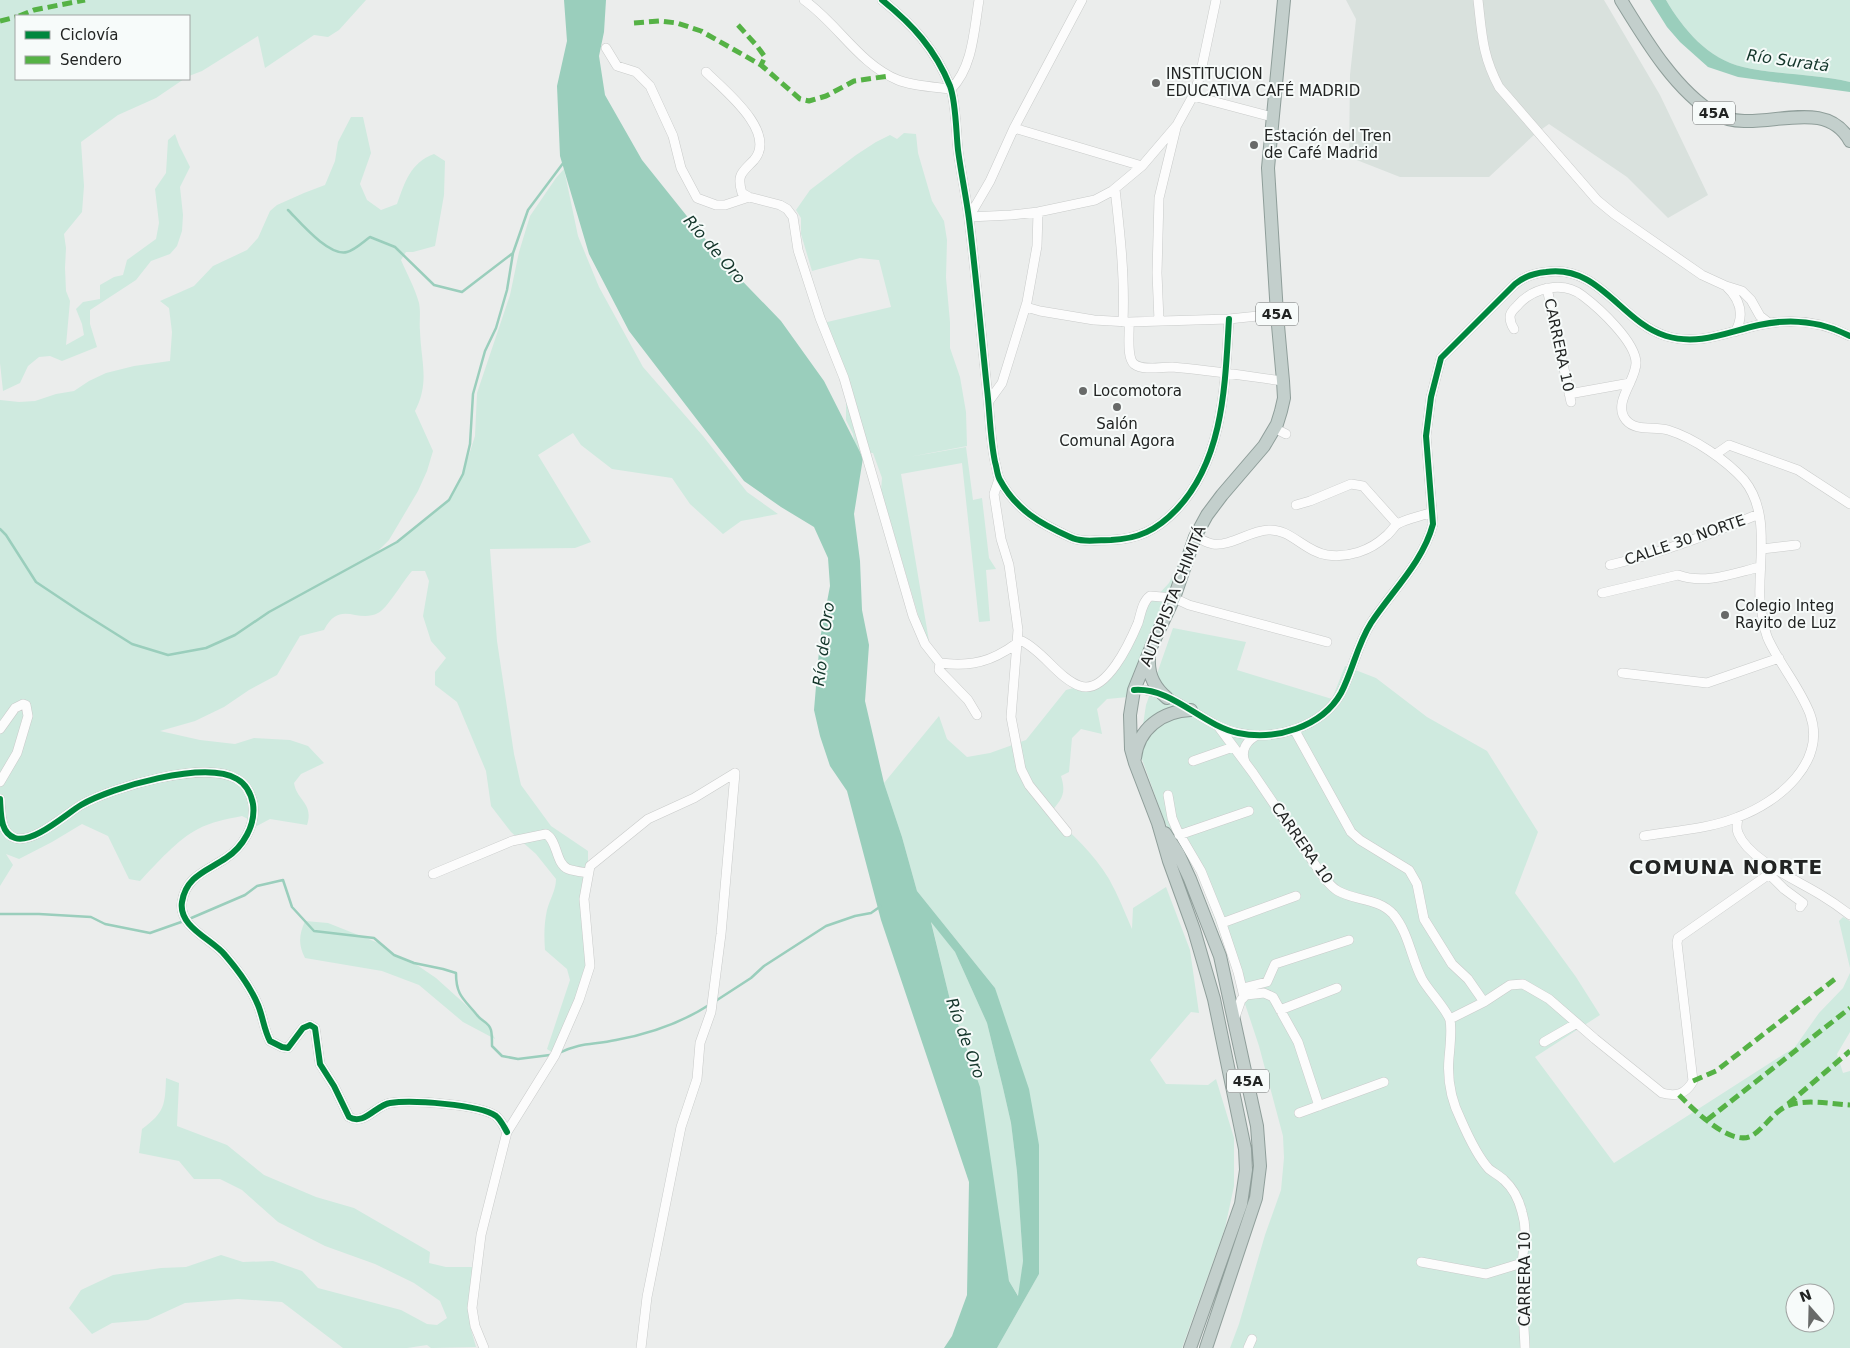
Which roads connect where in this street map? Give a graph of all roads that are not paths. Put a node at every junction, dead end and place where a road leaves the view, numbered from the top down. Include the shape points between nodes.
1 (804, 0) edge
2 (882, 0) edge
3 (979, 0) edge
4 (1082, 0) edge
5 (1216, 0) edge
6 (1284, 0) edge
7 (1478, 0) edge
8 (1621, 0) edge
9 (606, 48) dead end
10 (706, 72) dead end
11 (951, 89) junction
12 (1193, 96) junction
13 (1272, 117) junction
14 (1177, 125) junction
15 (1014, 128) junction
16 (1850, 141) edge
17 (1142, 166) junction
18 (1115, 189) junction
19 (749, 197) junction
20 (1038, 212) junction
21 (969, 218) junction
22 (1595, 284) junction
23 (1726, 286) junction
24 (1547, 288) junction
25 (1586, 298) junction
26 (1616, 302) junction
27 (1026, 307) junction
28 (1277, 314) junction
29 (1603, 314) junction
30 (1229, 319) junction
31 (1159, 320) junction
32 (1126, 322) junction
33 (1769, 323) junction
34 (1514, 329) dead end
35 (1735, 332) junction
36 (1850, 336) edge
37 (1226, 374) junction
38 (1283, 381) junction
39 (1630, 383) junction
40 (989, 401) junction
41 (1716, 454) junction
42 (999, 479) junction
43 (1850, 504) edge
44 (1296, 505) dead end
45 (1432, 512) junction
46 (1759, 514) junction
47 (1397, 524) junction
48 (1196, 537) junction
49 (1796, 545) dead end
50 (1762, 549) junction
51 (1610, 565) dead end
52 (1760, 567) junction
53 (1602, 593) dead end
54 (1174, 598) junction
55 (1327, 642) dead end
56 (1016, 643) junction
57 (1152, 644) junction
58 (1779, 658) junction
59 (940, 663) junction
60 (1622, 673) dead end
61 (1134, 690) junction
62 (1167, 698) junction
63 (1190, 710) junction
64 (977, 716) dead end
65 (1218, 726) junction
66 (0, 729) edge
67 (1294, 730) junction
68 (1258, 735) junction
69 (1233, 748) junction
70 (1193, 761) dead end
71 (1135, 763) junction
72 (1246, 764) junction
73 (0, 782) edge
74 (1168, 795) dead end
75 (0, 800) edge
76 (1249, 811) dead end
77 (1738, 818) junction
78 (1158, 823) junction
79 (1066, 832) dead end
80 (1179, 835) junction
81 (1644, 836) dead end
82 (1772, 872) junction
83 (588, 873) junction
84 (433, 874) dead end
85 (1296, 896) dead end
86 (1800, 907) dead end
87 (1850, 915) edge
88 (1222, 923) junction
89 (1349, 940) dead end
90 (1337, 988) dead end
91 (1243, 993) junction
92 (1484, 1002) junction
93 (1280, 1010) junction
94 (1234, 1016) junction
95 (1450, 1019) junction
96 (1577, 1024) junction
97 (1544, 1042) dead end
98 (1384, 1082) dead end
99 (1319, 1106) junction
100 (1299, 1113) dead end
101 (507, 1132) junction
102 (1421, 1262) dead end
103 (1522, 1264) junction
104 (484, 1348) edge
105 (641, 1348) edge
106 (1190, 1348) edge
107 (1206, 1348) edge
108 (1525, 1348) edge

1 - 11 street via 827,18 869,64 885,74 899,81
2 - 11 street via 914,28 938,61
3 - 11 street via 967,64
4 - 15 street
5 - 12 street
6 - 13 highway, AUTOPISTA CHIMITÁ / 45A
7 - 23 street via 1484,52 1490,70 1499,87 1540,136 1597,200 1614,214 1695,270
8 - 16 highway, 45A via 1667,69 1715,114 1754,122 1805,116 1823,118 1842,130
9 - 19 street via 617,66 636,72 650,86 673,136 681,168 697,198 725,205
10 - 19 street via 744,110 758,132 760,148 755,159 744,168 739,183 742,193
11 - 21 street
12 - 13 street
12 - 14 street
13 - 28 highway, AUTOPISTA CHIMITÁ / 45A via 1268,168
14 - 17 street
14 - 31 street via 1158,198
15 - 17 street
15 - 21 street
17 - 18 street
18 - 20 street via 1095,200
18 - 32 street
19 - 59 street via 780,205 793,217 798,250 844,378 913,616 925,644
20 - 21 street
20 - 27 street via 1037,246
21 - 40 street
22 - 25 street via 1596,295
22 - 26 street
22 - 45 street via 1567,272 1550,271 1526,277 1515,284 1441,358 1431,396 1426,436
23 - 33 street via 1745,293
23 - 35 street via 1740,305 1740,319
24 - 25 street via 1565,287
24 - 34 street via 1529,294 1511,312
24 - 39 street, CARRERA 10 via 1570,398
25 - 29 street
26 - 29 street via 1605,304
26 - 35 street via 1647,327 1673,338 1700,339
27 - 32 street via 1094,320
27 - 40 street via 1002,383
28 - 30 street
28 - 38 highway, AUTOPISTA CHIMITÁ / 45A
29 - 39 street via 1633,348 1636,364
30 - 31 street
30 - 37 street
31 - 32 street
32 - 37 street via 1130,358 1134,364 1145,368 1186,368
33 - 35 street
33 - 36 street via 1813,322
37 - 38 street
37 - 42 street via 1219,424 1198,483 1166,521 1140,536 1125,540 1076,540 1042,525 1018,505
38 - 48 highway, AUTOPISTA CHIMITÁ / 45A via 1280,431 1222,495
39 - 41 street via 1622,407 1629,422 1673,432
40 - 42 street
41 - 43 street via 1729,445 1750,452 1809,476
41 - 46 street via 1746,482
42 - 56 street via 994,494 1009,565 1018,630
44 - 47 street via 1358,484
45 - 47 street
45 - 67 street via 1433,524 1425,546 1370,624 1340,695 1313,721
46 - 50 street
46 - 51 street, CALLE 30 NORTE via 1679,545
47 - 48 street via 1386,537 1348,556 1313,551 1275,530 1256,532 1219,544
48 - 54 highway, AUTOPISTA CHIMITÁ / 45A
49 - 50 street
50 - 52 street
52 - 53 street via 1706,580 1678,575
52 - 58 street via 1761,608 1768,639
54 - 55 street via 1189,605
54 - 56 street via 1150,596 1146,599 1124,652 1105,679 1090,688 1079,686 1062,674 1029,644
54 - 57 highway, AUTOPISTA CHIMITÁ / 45A
56 - 59 street via 990,658 962,666
56 - 79 street via 1011,717 1021,769 1029,785
57 - 61 highway, AUTOPISTA CHIMITÁ / 45A
57 - 62 highway via 1151,676
58 - 60 street via 1707,683
58 - 77 street via 1810,714 1814,732 1811,750 1807,763 1785,790
59 - 64 street via 939,670 968,700
61 - 62 street via 1149,691
61 - 71 highway, AUTOPISTA CHIMITÁ / 45A via 1130,731
62 - 63 street
63 - 65 street
63 - 71 highway via 1170,713 1152,724 1139,742
65 - 68 street via 1238,734
65 - 69 street, CARRERA 10
66 - 73 street via 18,705 26,705 28,716 17,753
67 - 68 street via 1284,734
67 - 92 street via 1351,832 1412,874 1424,919 1452,964 1468,979
68 - 72 street via 1245,747 1243,757
69 - 70 street
69 - 72 street, CARRERA 10
71 - 78 highway, AUTOPISTA CHIMITÁ / 45A
72 - 95 street, CARRERA 10 via 1333,888 1379,903 1392,914 1408,938 1422,978
74 - 80 street
75 - 101 street via 3,830 16,839 50,826 109,791 136,783 201,773 236,778 244,784 252,800 251,827 234,852 197,875 182,900 182,907 186,920 224,954 243,979 258,1005 270,1041 288,1048 303,1028 310,1025 315,1028 320,1064 352,1119 363,1118 388,1103 449,1105 494,1114
76 - 80 street
77 - 81 street
77 - 82 street via 1738,834
78 - 94 highway, AUTOPISTA CHIMITÁ / 45A via 1178,853 1207,919 1220,956
78 - 106 highway, AUTOPISTA CHIMITÁ / 45A via 1214,999 1246,1149 1241,1204
80 - 88 street via 1201,871
82 - 86 street via 1784,889 1800,900
82 - 87 street via 1821,895
82 - 96 street via 1678,938 1693,1081 1685,1092 1670,1096 1662,1093
83 - 84 street via 562,864 551,838 546,834 512,841
83 - 101 street via 584,899 590,966 556,1055
83 - 105 street via 590,866 648,819 694,798 735,773 711,1012 700,1043 697,1079 679,1137 646,1297
85 - 88 street
88 - 91 street
89 - 91 street via 1274,964 1267,982
90 - 93 street
91 - 93 street via 1267,993
91 - 94 street
92 - 95 street
92 - 96 street via 1510,985 1524,984 1549,999
93 - 99 street via 1298,1042
94 - 107 highway, AUTOPISTA CHIMITÁ / 45A via 1257,1126 1259,1182
95 - 103 street, CARRERA 10 via 1448,1077 1451,1095 1477,1151 1489,1168 1517,1195 1526,1231
96 - 97 street
98 - 99 street
99 - 100 street
101 - 104 street via 476,1266 472,1308
102 - 103 street via 1486,1274
103 - 108 street, CARRERA 10

